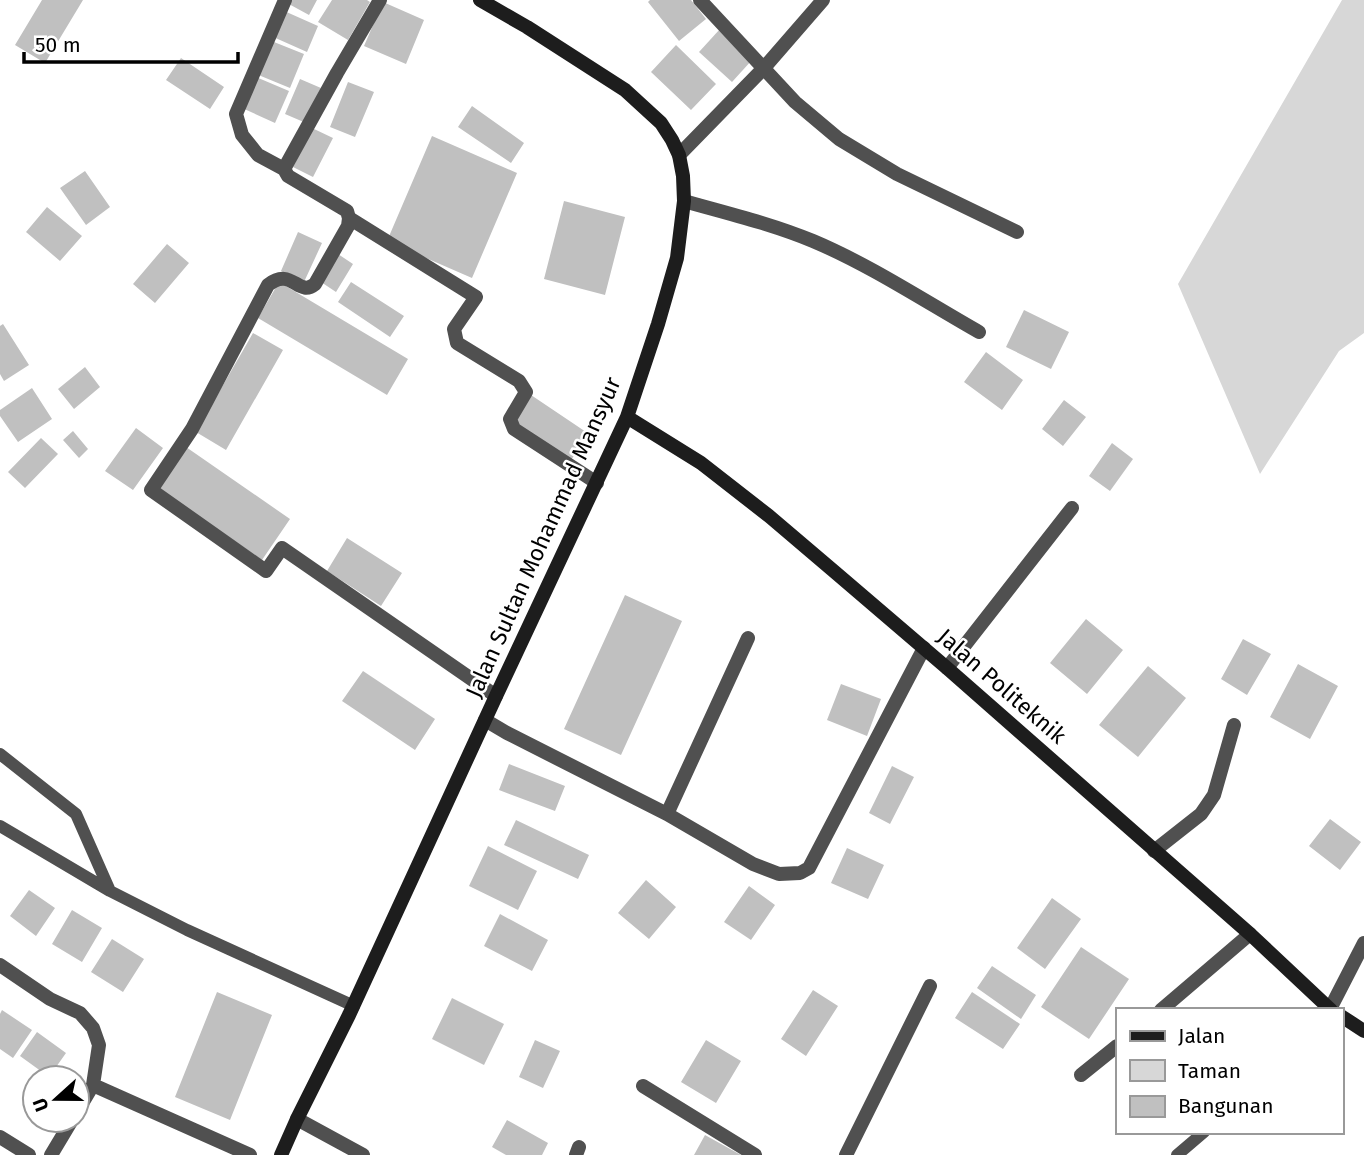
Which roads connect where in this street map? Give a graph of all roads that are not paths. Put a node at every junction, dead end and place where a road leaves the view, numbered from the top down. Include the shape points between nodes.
1 (285, 0) edge
2 (380, 0) edge
3 (480, 0) edge
4 (700, 0) edge
5 (823, 0) edge
6 (764, 68) junction
7 (679, 155) junction
8 (284, 169) junction
9 (684, 201) junction
10 (349, 218) junction
11 (1017, 232) dead end
12 (979, 332) dead end
13 (628, 417) junction
14 (597, 483) junction
15 (1072, 508) dead end
16 (748, 638) dead end
17 (924, 648) junction
18 (947, 668) junction
19 (496, 696) junction
20 (485, 720) junction
21 (1234, 725) dead end
22 (0, 754) edge
23 (667, 814) junction
24 (0, 826) edge
25 (1154, 851) junction
26 (110, 891) junction
27 (1251, 934) junction
28 (1364, 943) edge
29 (0, 965) edge
30 (930, 986) dead end
31 (354, 1006) junction
32 (1163, 1008) edge
33 (1328, 1008) edge
34 (1331, 1008) edge
35 (1343, 1017) edge
36 (1364, 1031) edge
37 (1116, 1047) edge
38 (1081, 1075) dead end
39 (93, 1085) junction
40 (643, 1086) dead end
41 (91, 1088) edge
42 (297, 1119) junction
43 (64, 1134) edge
44 (1201, 1134) edge
45 (0, 1137) edge
46 (29, 1155) edge
47 (51, 1155) edge
48 (250, 1155) edge
49 (281, 1155) edge
50 (363, 1155) edge
51 (755, 1155) edge
52 (846, 1155) edge
53 (1177, 1155) edge

1 - 8 street via 236,114 242,135 258,155
2 - 8 street
3 - 7 street, Jalan Sultan Mohammad Mansyur via 625,90 661,123
4 - 6 street
5 - 6 street
6 - 7 street
6 - 11 street via 839,139 897,174
7 - 9 street, Jalan Sultan Mohammad Mansyur
8 - 10 street via 288,176 347,211
9 - 12 street via 813,241
9 - 13 street, Jalan Sultan Mohammad Mansyur via 677,258
10 - 14 street via 476,298 454,329 457,343 519,381 526,392 510,419 514,429
10 - 19 street via 315,284 306,288 283,278 268,285 192,429 151,490 266,571 282,548
13 - 14 street, Jalan Sultan Mohammad Mansyur
13 - 17 street, Jalan Politeknik via 701,463 769,516
14 - 19 street, Jalan Sultan Mohammad Mansyur
15 - 18 street
16 - 23 street
17 - 18 street, Jalan Politeknik
17 - 23 street via 809,868 792,875 779,874
18 - 25 street, Jalan Politeknik
19 - 20 street, Jalan Sultan Mohammad Mansyur
20 - 23 street
20 - 31 street, Jalan Sultan Mohammad Mansyur
21 - 25 street via 1214,795 1201,814
22 - 26 lane via 76,814
24 - 26 lane
25 - 27 street, Jalan Politeknik
26 - 31 lane
27 - 32 street
27 - 33 street, Jalan Politeknik
28 - 34 street
29 - 39 street via 80,1013 93,1028 99,1045
30 - 52 street
31 - 42 street, Jalan Sultan Mohammad Mansyur
35 - 36 street
37 - 38 street
39 - 41 street
39 - 48 street
40 - 51 street
42 - 49 street, Jalan Sultan Mohammad Mansyur
42 - 50 street
43 - 47 street
44 - 53 lane
45 - 46 street

